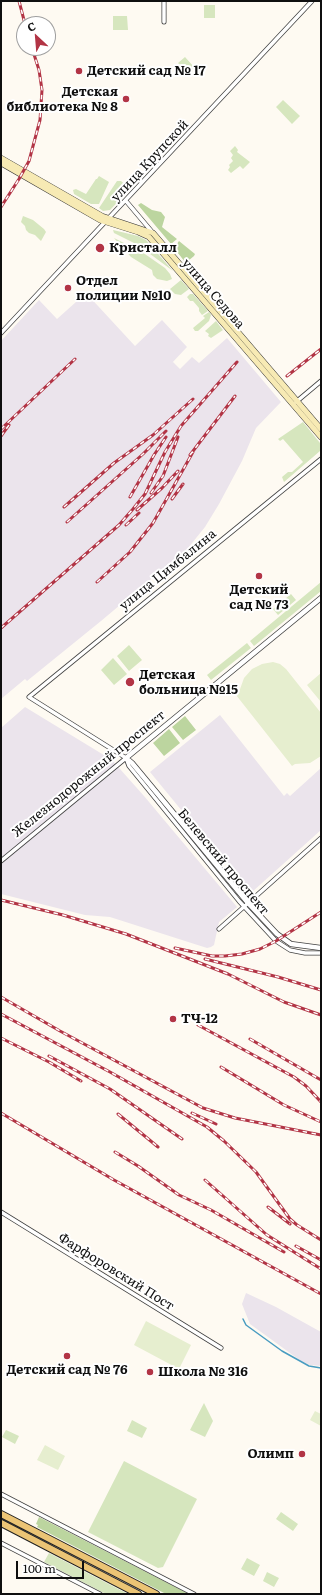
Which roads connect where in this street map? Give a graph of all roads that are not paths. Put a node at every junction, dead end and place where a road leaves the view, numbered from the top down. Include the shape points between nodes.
1 (164, 1) edge
2 (312, 1) edge
3 (164, 22) dead end
4 (1, 158) edge
5 (1, 163) edge
6 (126, 201) junction
7 (107, 221) junction
8 (153, 233) junction
9 (1, 334) edge
10 (321, 380) edge
11 (295, 403) junction
12 (321, 429) edge
13 (321, 437) edge
14 (321, 459) edge
15 (321, 598) edge
16 (29, 697) joint
17 (126, 758) junction
18 (321, 838) edge
19 (1, 861) edge
20 (246, 905) junction
21 (219, 929) dead end
22 (321, 948) edge
23 (321, 953) edge
24 (1, 1212) edge
25 (221, 1348) dead end
26 (1, 1494) edge
27 (1, 1514) edge
28 (1, 1523) edge
29 (1, 1543) edge
30 (100, 1594) edge
31 (138, 1594) edge
32 (156, 1594) edge
33 (194, 1594) edge

1 - 3 street
2 - 6 street, улица Крупской
4 - 7 main road, улица Седова
5 - 7 main road, улица Седова
6 - 7 street, улица Крупской
6 - 8 street, улица Седова
7 - 8 main road, улица Седова
7 - 9 street, улица Крупской
7 - 11 main road, улица Седова via 146,235 152,240
8 - 11 main road, улица Седова
10 - 11 street
11 - 12 main road, улица Седова
11 - 13 main road, улица Седова
14 - 16 street, улица Цимбалина
15 - 17 street, Железнодорожный проспект
16 - 17 street, Белевский проспект
17 - 19 street, Железнодорожный проспект
17 - 20 street, Белевский проспект
18 - 20 street
20 - 21 street
20 - 22 street, Белевский проспект via 286,942
20 - 23 street, Белевский проспект via 282,946 297,952
24 - 25 street, Фарфоровский Пост
26 - 33 street
27 - 32 main road
28 - 31 main road
29 - 30 street

